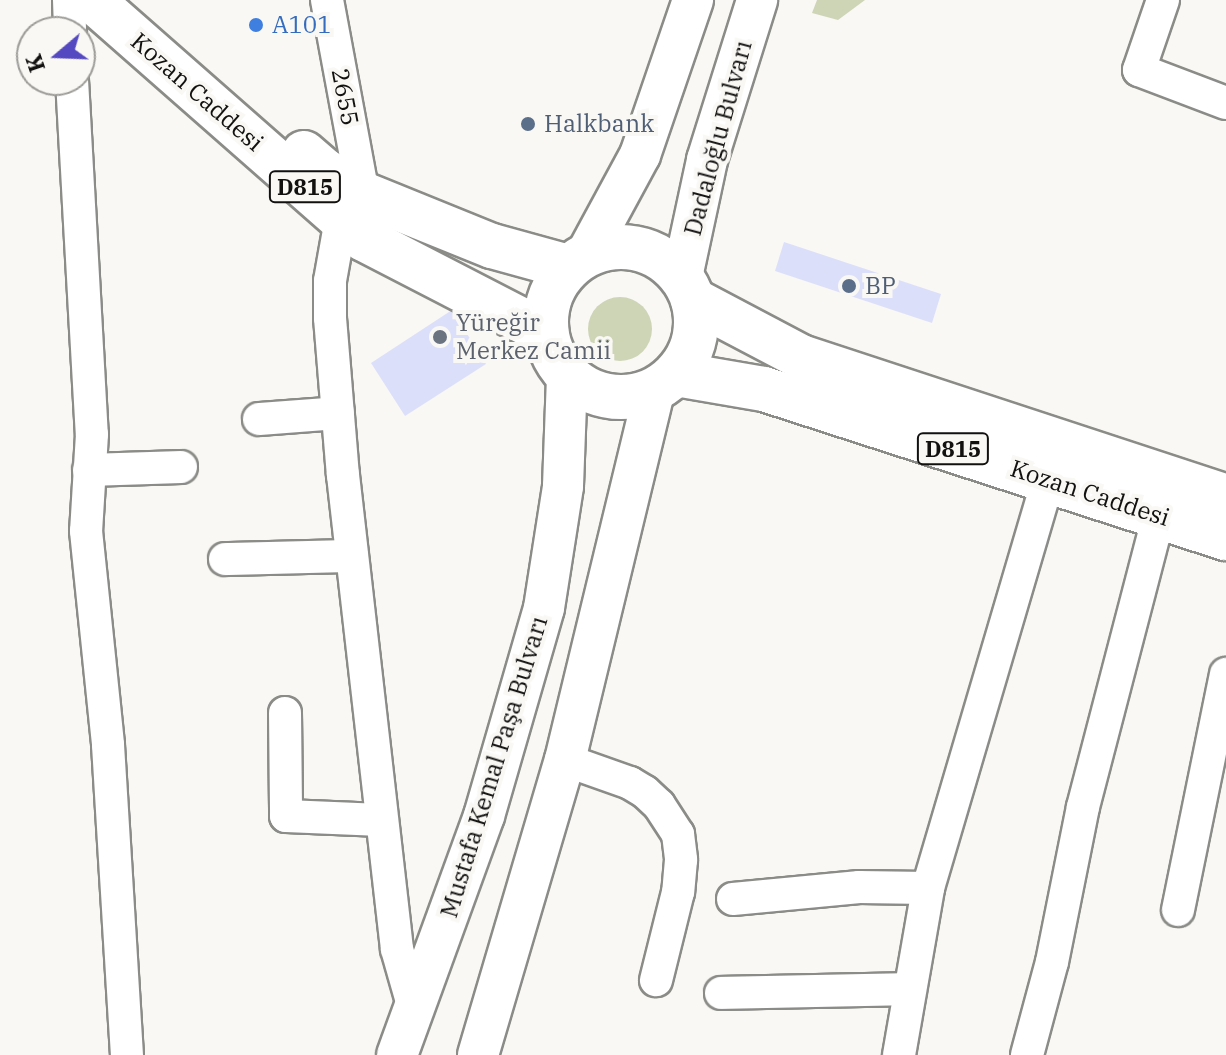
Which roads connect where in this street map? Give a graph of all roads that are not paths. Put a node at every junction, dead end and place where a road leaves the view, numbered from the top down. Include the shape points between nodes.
1 (92, 0) edge
2 (130, 0) edge
3 (327, 0) edge
4 (693, 0) edge
5 (757, 0) edge
6 (1163, 0) edge
7 (73, 96) edge
8 (1226, 103) edge
9 (352, 206) junction
10 (577, 260) junction
11 (687, 288) junction
12 (546, 333) junction
13 (567, 375) junction
14 (666, 382) junction
15 (338, 413) junction
16 (259, 419) dead end
17 (181, 467) dead end
18 (89, 470) junction
19 (1048, 480) junction
20 (1226, 497) edge
21 (1159, 515) junction
22 (1226, 538) edge
23 (352, 556) junction
24 (225, 559) dead end
25 (1226, 674) edge
26 (285, 713) dead end
27 (565, 760) junction
28 (1213, 808) edge
29 (381, 820) junction
30 (928, 888) junction
31 (733, 899) dead end
32 (1178, 910) dead end
33 (656, 980) dead end
34 (910, 989) junction
35 (721, 993) dead end
36 (415, 1012) junction
37 (127, 1055) edge
38 (397, 1055) edge
39 (478, 1055) edge
40 (899, 1055) edge
41 (1027, 1055) edge

1 - 9 highway, Kozan Caddesi / D815
2 - 9 highway, Kozan Caddesi / D815 via 325,171
3 - 9 street, 2655
4 - 10 main road via 640,155
5 - 11 main road, Dadaloğlu Bulvarı via 707,160
6 - 8 street via 1139,70
7 - 18 street via 91,419
9 - 10 highway, Kozan Caddesi / D815 via 492,246
9 - 12 highway, Kozan Caddesi / D815 via 364,239
9 - 15 street via 330,281
10 - 11 highway via 612,246 638,248 662,258
10 - 12 highway via 554,286 546,309
11 - 14 highway via 696,326 691,352
11 - 20 highway, Kozan Caddesi / D815 via 801,357
12 - 13 highway via 553,356
13 - 14 highway via 609,397 632,397
13 - 36 main road, Mustafa Kemal Paşa Bulvarı via 563,486 544,608 484,816
14 - 19 highway, Kozan Caddesi / D815 via 764,389
14 - 27 main road
15 - 16 street
15 - 23 street
17 - 18 street
18 - 37 street via 86,531 108,745
19 - 21 highway, Kozan Caddesi / D815
19 - 30 street
21 - 22 highway, Kozan Caddesi / D815
21 - 41 street via 1083,807
23 - 24 street
23 - 29 street
25 - 28 street
26 - 29 street via 286,816
27 - 33 street via 645,792 678,834 678,892
27 - 39 main road
28 - 32 street
29 - 36 street via 397,949
30 - 31 street via 859,887
30 - 34 street
34 - 35 street
34 - 40 street
36 - 38 main road, Mustafa Kemal Paşa Bulvarı

